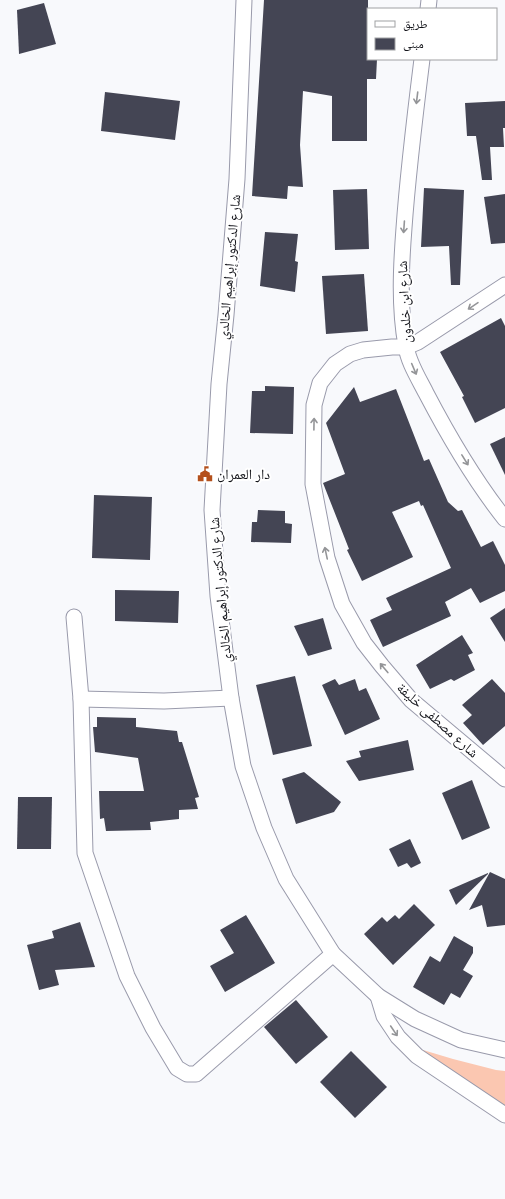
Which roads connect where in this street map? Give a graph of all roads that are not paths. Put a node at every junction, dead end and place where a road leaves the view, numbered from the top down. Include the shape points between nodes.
1 (244, 0) edge
2 (422, 60) edge
3 (505, 285) edge
4 (406, 347) junction
5 (500, 505) edge
6 (505, 519) edge
7 (74, 617) dead end
8 (231, 698) junction
9 (81, 699) junction
10 (505, 779) edge
11 (333, 954) junction
12 (378, 996) junction
13 (505, 1050) edge
14 (505, 1115) edge

1 - 8 street, شارع الدكتور إبراهيم الخالدي via 237,179 218,384 212,510 218,596
2 -> 4 street, شارع ابن خلدون via 400,274
3 -> 4 street, شارع مصطفى خليفة via 418,342
4 -> 5 street, شارع ابن خلدون via 415,371 444,427 487,496
10 -> 4 street, شارع مصطفى خليفة via 411,700 382,666 364,642 342,604 327,558 313,484 314,405 320,383 335,364 350,354 363,350
5 - 6 street, شارع ابن خلدون
7 - 9 street
8 - 9 street via 164,701
8 - 11 street, شارع الدكتور إبراهيم الخالدي via 243,766 264,828 286,880
9 - 11 street via 85,853 127,976 177,1068 187,1074 196,1074
11 - 12 street, شارع الدكتور إبراهيم الخالدي
12 - 13 street, شارع الدكتور إبراهيم الخالدي via 415,1019 461,1040
12 -> 14 street via 384,1016 398,1037 417,1056

